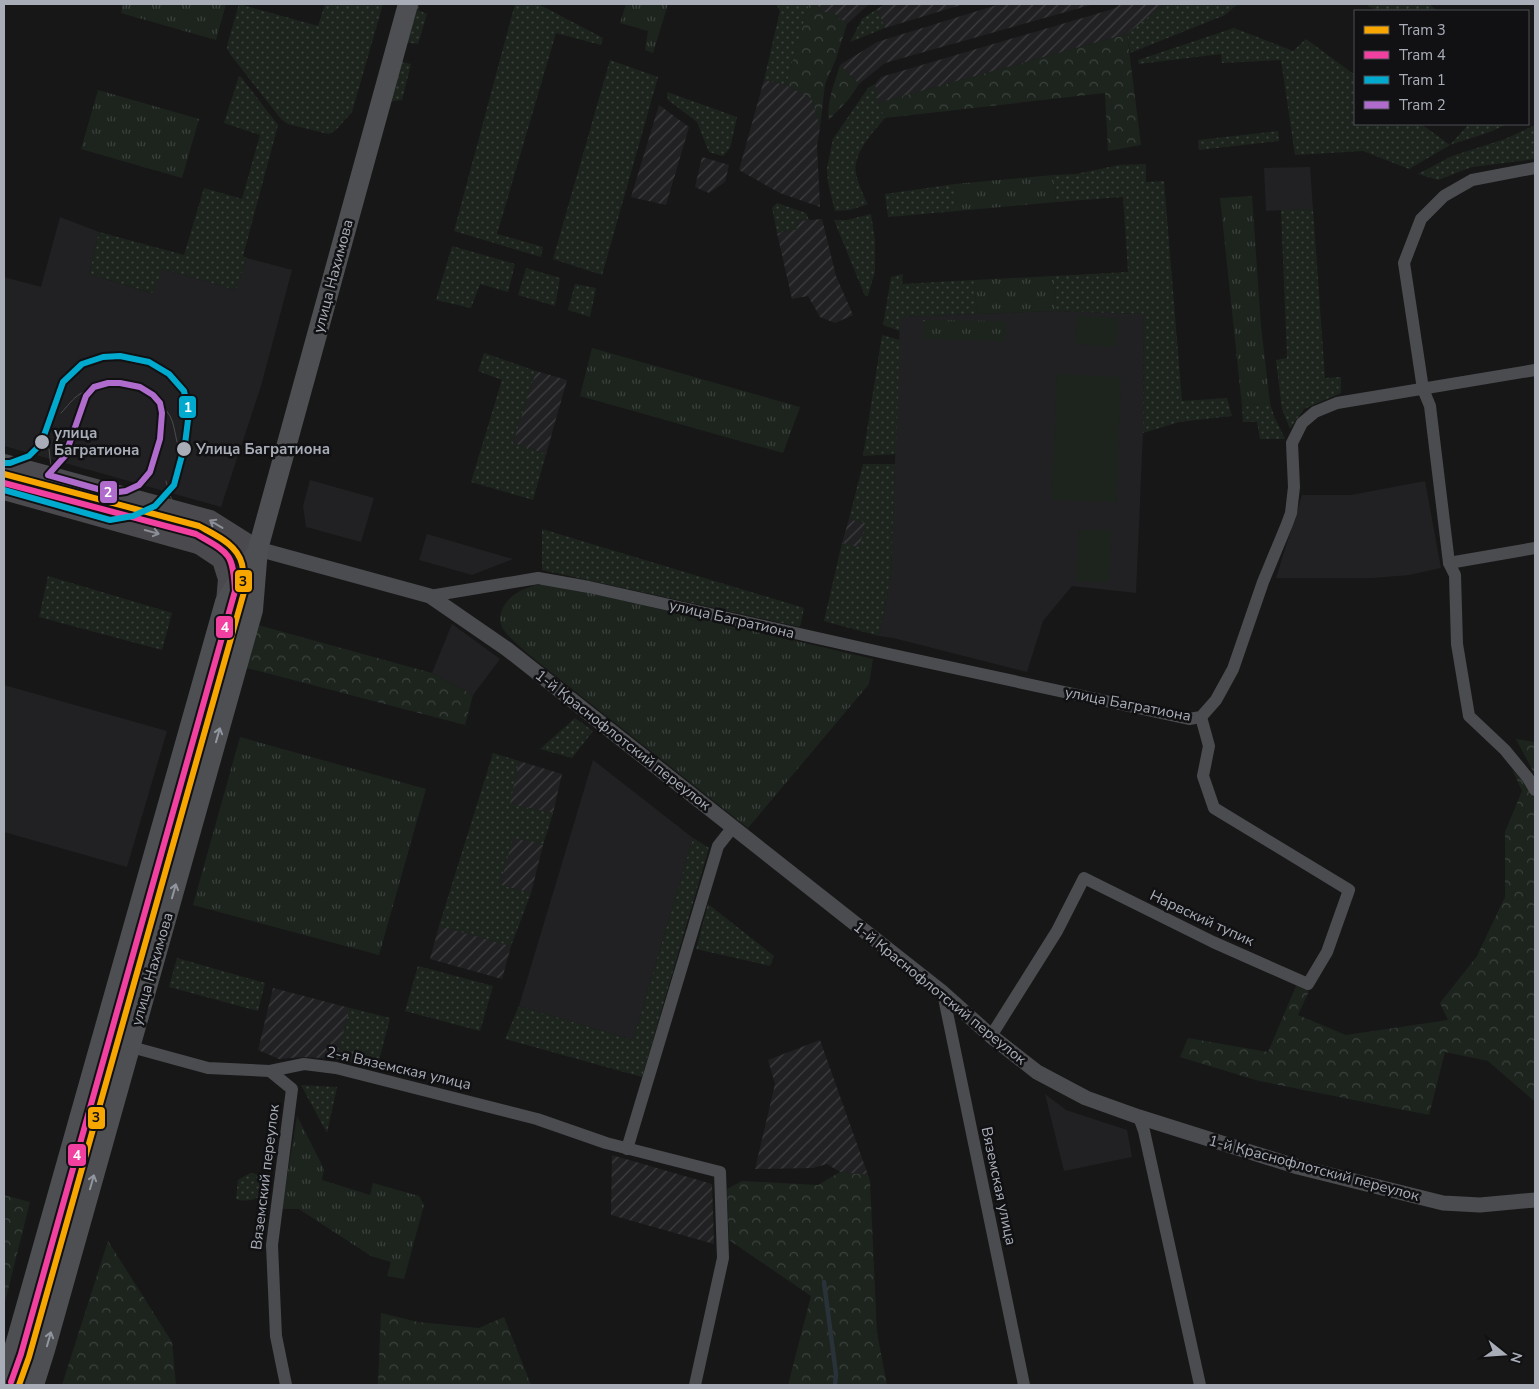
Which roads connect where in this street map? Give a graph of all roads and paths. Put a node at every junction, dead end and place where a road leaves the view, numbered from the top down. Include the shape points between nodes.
1 (408, 4) edge
2 (1535, 168) edge
3 (1535, 370) edge
4 (1423, 389) junction
5 (4, 463) edge
6 (4, 491) edge
7 (198, 545) junction
8 (1535, 548) edge
9 (258, 549) junction
10 (1449, 563) junction
11 (430, 596) junction
12 (225, 602) junction
13 (1202, 717) junction
14 (1535, 790) edge
15 (733, 827) junction
16 (943, 993) junction
17 (991, 1036) junction
18 (102, 1039) junction
19 (130, 1047) junction
20 (270, 1071) junction
21 (1139, 1118) junction
22 (626, 1149) junction
23 (1535, 1200) edge
24 (4, 1382) edge
25 (34, 1385) edge
26 (286, 1385) edge
27 (696, 1385) edge
28 (1024, 1385) edge
29 (1200, 1385) edge

1 - 9 main road, улица Нахимова
2 - 4 street via 1472,180 1444,196 1421,219 1404,263
3 - 4 street, улица Багратиона
4 - 10 street via 1430,406
4 - 13 street, улица Багратиона via 1337,403 1316,412 1302,423 1292,443 1294,487 1291,513 1233,669 1216,700
9 -> 5 main road, улица Багратиона via 210,519
6 -> 7 main road, улица Багратиона
7 - 9 main road, улица Багратиона
7 - 12 main road via 220,560 227,579
8 - 10 street
9 - 11 street, улица Багратиона
9 - 12 main road, улица Нахимова
19 -> 9 main road, улица Нахимова via 253,610
10 - 14 street via 1455,574 1457,644 1469,716 1505,750
11 - 13 street, улица Багратиона via 538,578 1179,716
11 - 15 street, 1-й Краснофлотский переулок via 508,649
12 - 18 main road, улица Нахимова
13 - 17 street, Нарвский тупик via 1209,746 1203,776 1214,808 1349,890 1327,952 1308,984 1213,942 1084,878 1057,931
15 - 16 street, 1-й Краснофлотский переулок
15 - 22 street via 718,846
16 - 17 street, 1-й Краснофлотский переулок
16 - 28 street, Вяземская улица
17 - 21 street, 1-й Краснофлотский переулок via 1053,1081 1086,1098
18 - 19 street, 2-я Вяземская улица
18 - 24 main road, улица Нахимова
19 - 20 street, 2-я Вяземская улица via 208,1068
25 -> 19 main road, улица Нахимова
20 - 22 street, 2-я Вяземская улица via 304,1064 336,1068 537,1119
20 - 26 street, Вяземский переулок via 292,1089 272,1245 276,1336
21 - 23 street, 1-й Краснофлотский переулок via 1298,1167 1444,1203 1480,1205
21 - 29 street
22 - 27 street, 2-я Вяземская улица via 720,1172 722,1258

